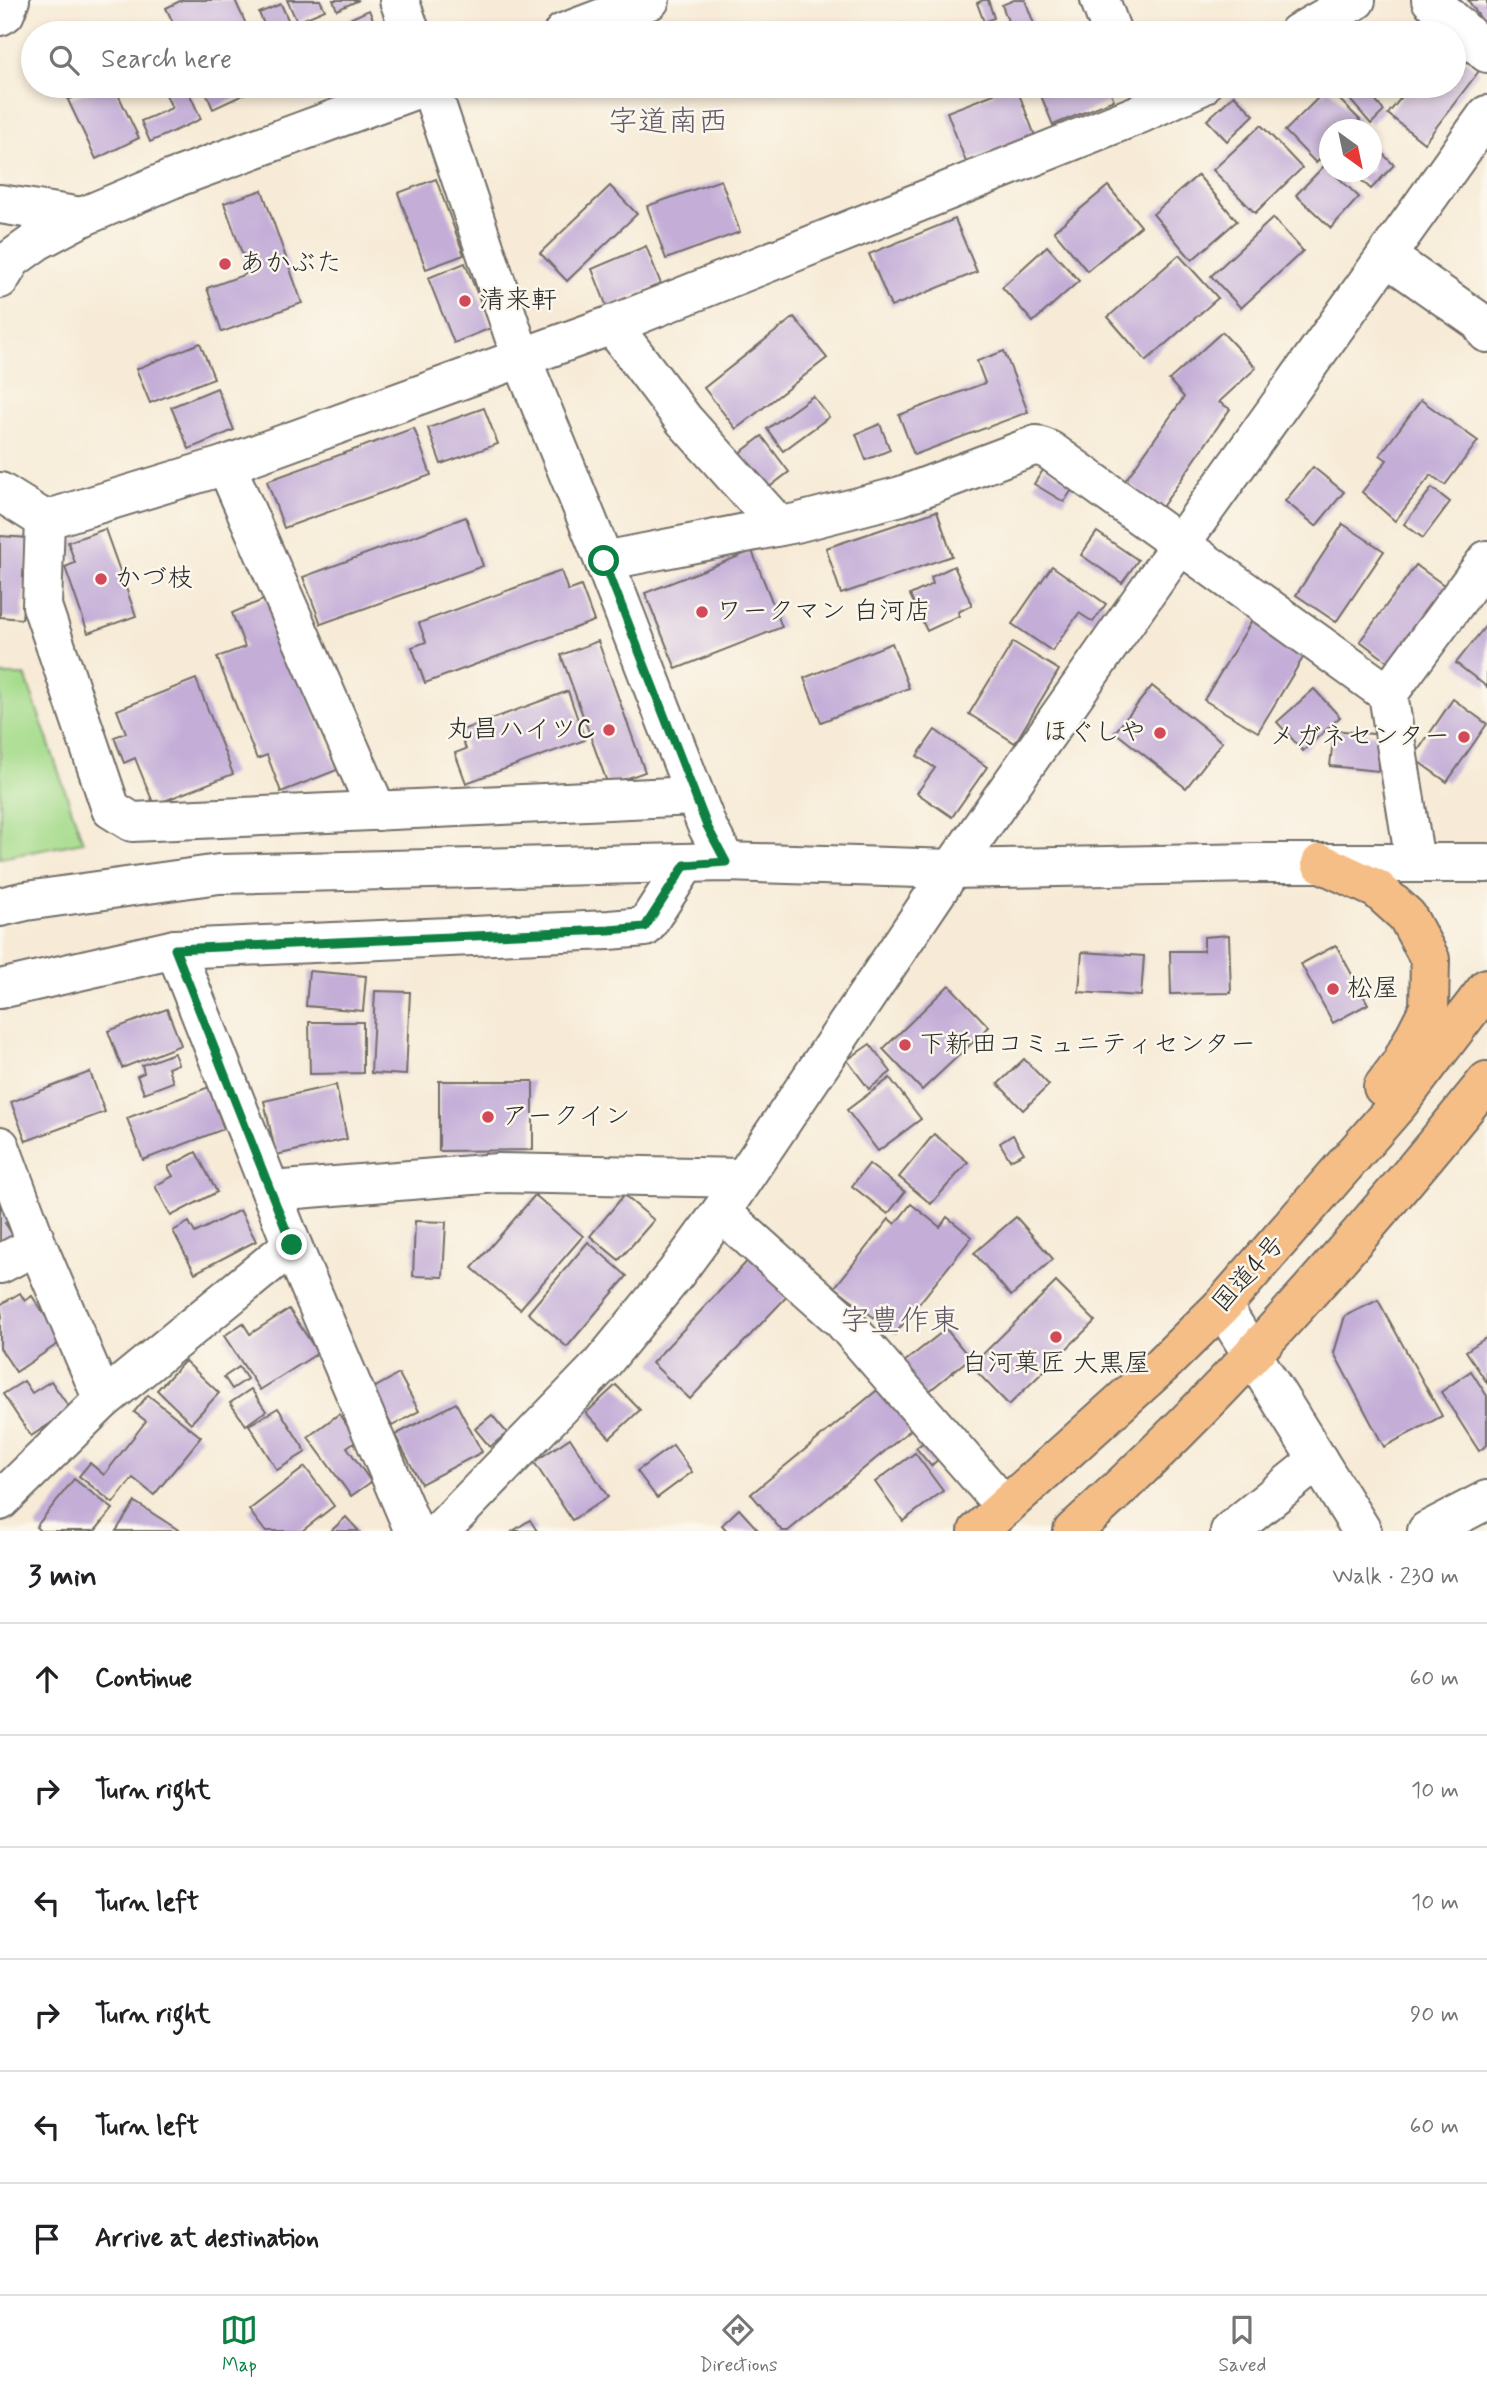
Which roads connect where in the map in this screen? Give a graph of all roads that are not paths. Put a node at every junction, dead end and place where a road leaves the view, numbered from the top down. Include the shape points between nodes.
1 (10, 0) edge
2 (399, 0) edge
3 (650, 0) edge
4 (1100, 0) edge
5 (1356, 0) edge
6 (1431, 0) edge
7 (0, 16) edge
8 (407, 21) edge
9 (595, 21) edge
10 (1108, 21) edge
11 (1318, 21) edge
12 (1453, 21) edge
13 (1466, 33) edge
14 (1487, 53) edge
15 (392, 98) edge
16 (434, 98) edge
17 (1137, 99) edge
18 (1487, 115) edge
19 (0, 204) edge
20 (82, 217) junction
21 (1386, 256) junction
22 (0, 279) edge
23 (612, 325) junction
24 (1487, 333) edge
25 (521, 357) junction
26 (226, 465) junction
27 (0, 492) edge
28 (45, 520) junction
29 (779, 526) junction
30 (1181, 543) junction
31 (1487, 560) edge
32 (604, 561) junction
33 (1388, 694) junction
34 (695, 796) junction
35 (377, 811) junction
36 (726, 862) junction
37 (1415, 862) junction
38 (1321, 863) junction
39 (1487, 863) edge
40 (685, 865) junction
41 (952, 869) junction
42 (0, 907) edge
43 (175, 949) junction
44 (1487, 988) edge
45 (0, 989) edge
46 (1487, 1081) edge
47 (0, 1146) edge
48 (742, 1178) junction
49 (272, 1191) junction
50 (720, 1212) junction
51 (37, 1245) junction
52 (292, 1245) junction
53 (0, 1264) edge
54 (1255, 1269) junction
55 (1222, 1306) junction
56 (1253, 1355) junction
57 (103, 1400) junction
58 (1318, 1460) junction
59 (1487, 1500) edge
60 (0, 1501) edge
61 (992, 1519) edge
62 (414, 1531) edge
63 (440, 1531) edge
64 (1073, 1531) edge
65 (1230, 1531) edge
66 (1362, 1531) edge
67 (1427, 1531) edge

1 - 7 street
2 - 8 street
3 - 9 street
4 - 10 street
5 - 11 street
6 - 12 street
13 - 14 street
15 - 20 street
16 - 25 street
17 - 23 street
18 - 21 street
19 - 20 street
20 - 22 street via 37,241 12,260
21 - 24 street via 1480,322
21 - 30 street
23 - 25 street
23 - 29 street via 684,421
25 - 26 street
25 - 32 street
26 - 28 street
26 - 35 street
27 - 28 street
28 - 35 street via 42,606 111,809 132,822
29 - 30 street via 901,496 1036,445
29 - 32 street
30 - 33 street
30 - 41 street
31 - 33 street
32 - 34 street
33 - 37 street
34 - 35 street
34 - 36 street
36 - 40 street
36 - 41 street
37 - 38 street
37 - 39 street
38 - 41 street
38 - 54 highway via 1377,889 1407,916 1430,959 1429,1008 1401,1063
40 - 42 street via 219,874
40 - 43 street via 645,927
41 - 48 street
43 - 45 street
43 - 49 street
44 - 54 highway, 国道4号 via 1399,1103
46 - 56 highway
47 - 51 street
48 - 49 street via 498,1173
48 - 50 street
49 - 52 street
50 - 61 street via 842,1320
50 - 63 street via 601,1365
51 - 53 street
51 - 57 street
52 - 57 street
52 - 62 street
54 - 55 highway, 国道4号
55 - 56 street
55 - 61 highway, 国道4号
56 - 58 street
56 - 64 highway
57 - 60 street
58 - 65 street
58 - 66 street
59 - 67 street

